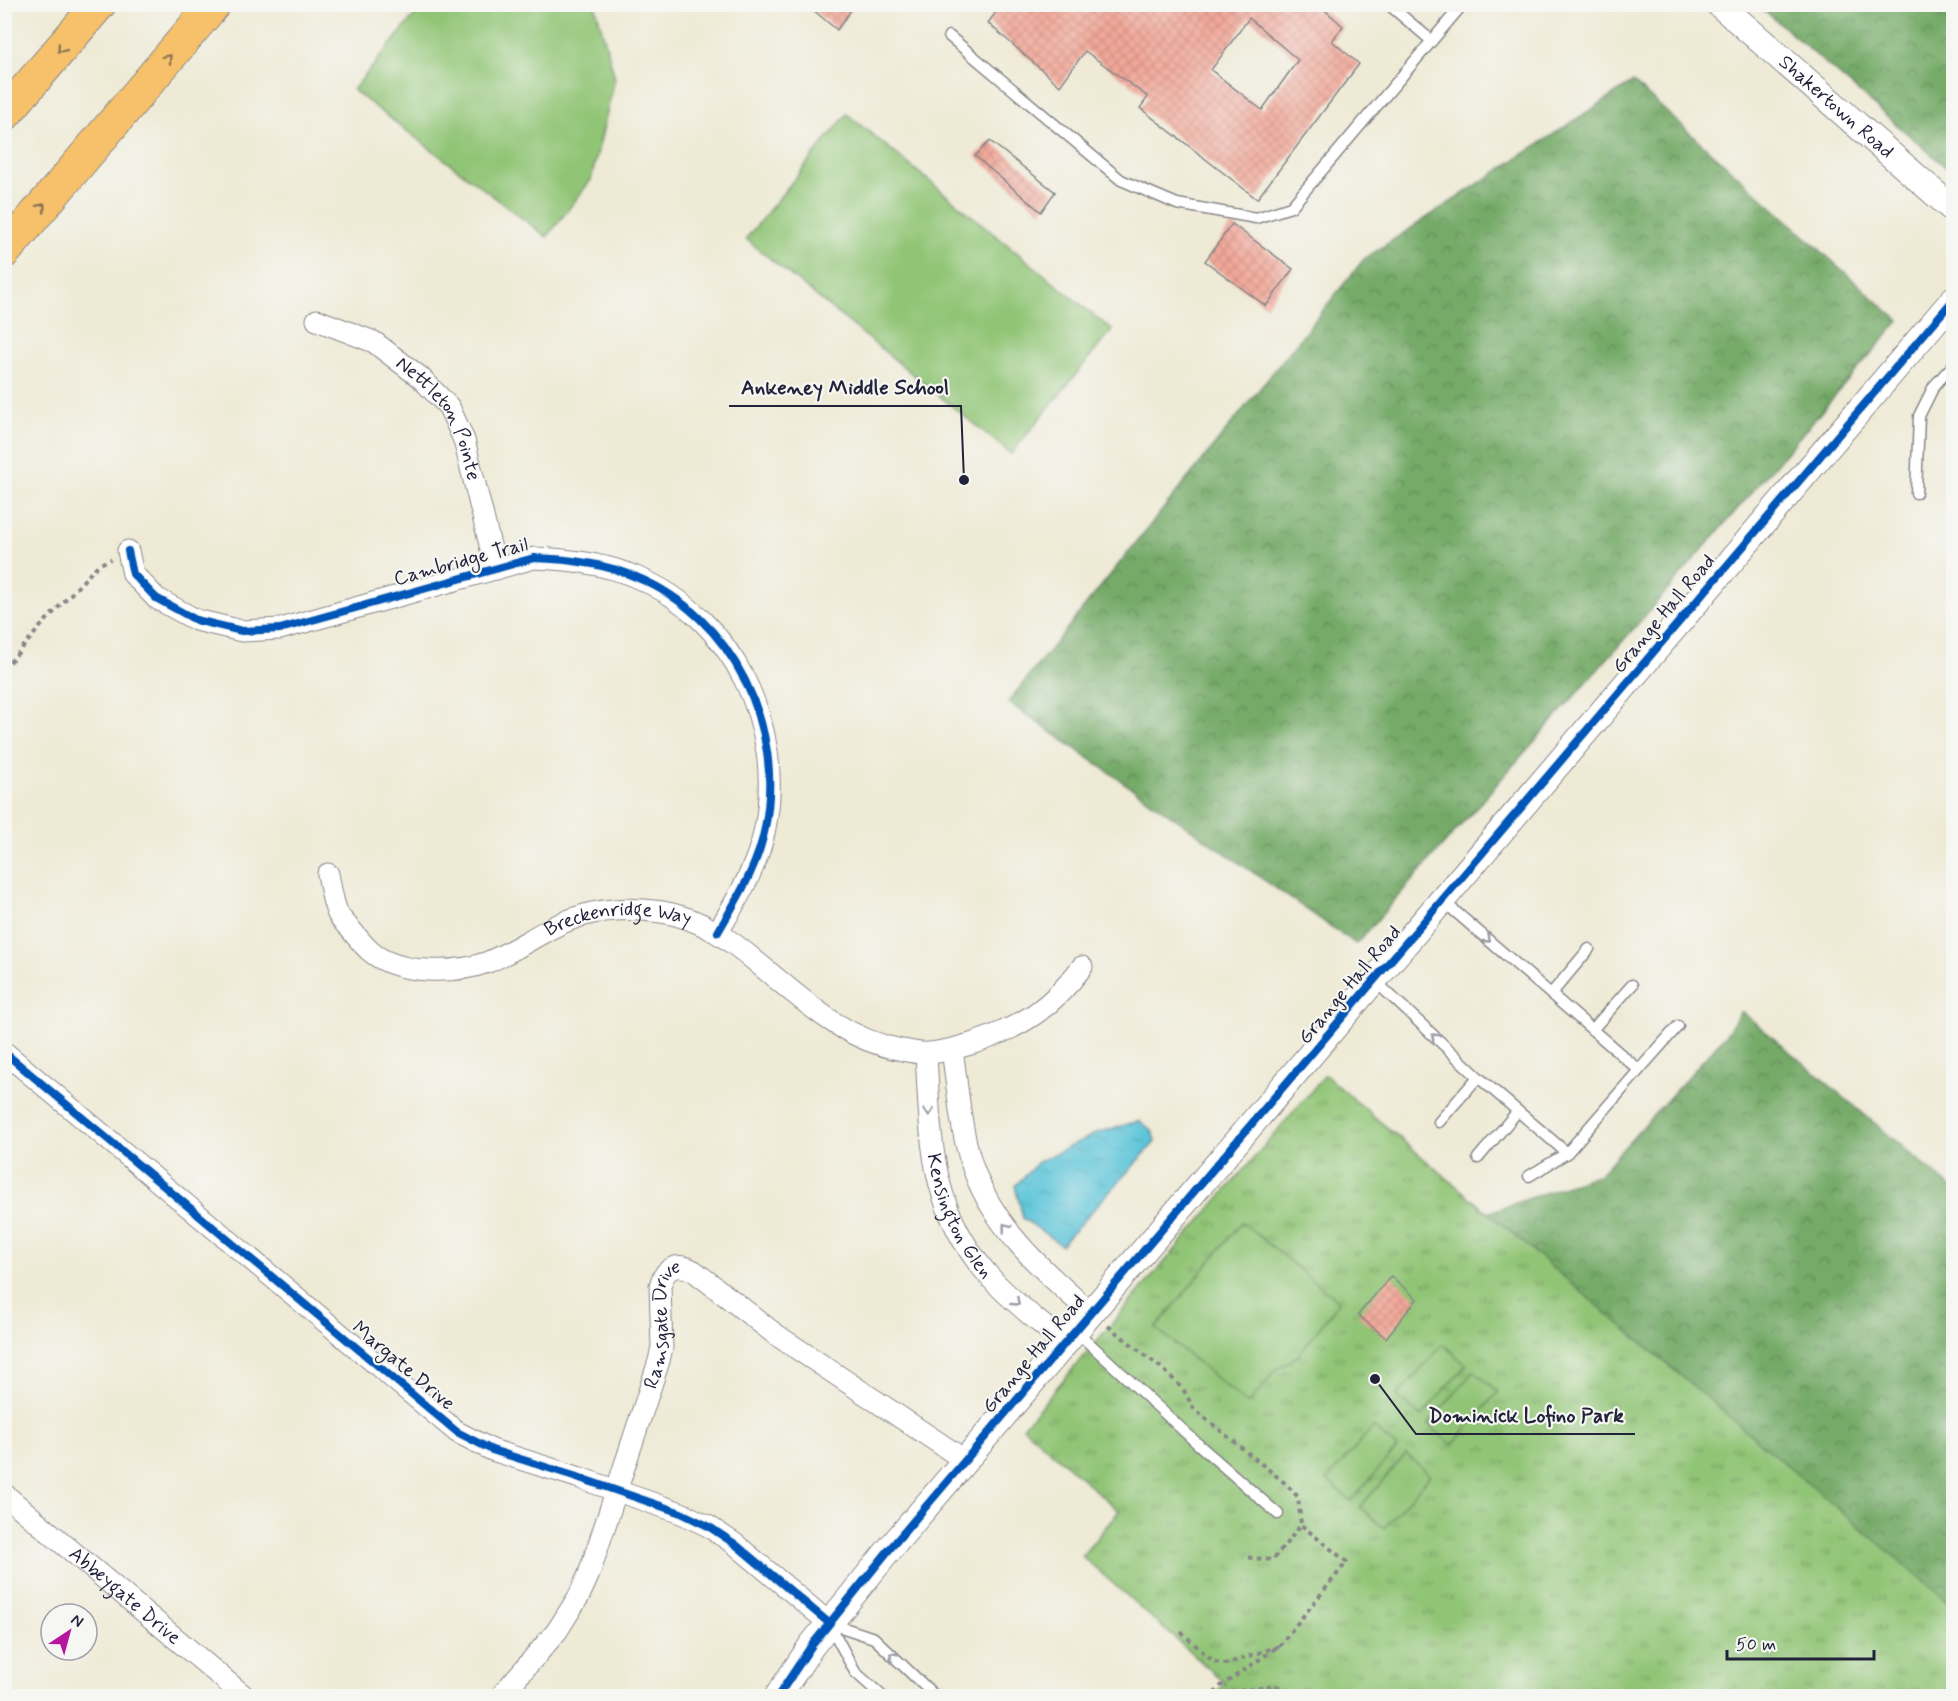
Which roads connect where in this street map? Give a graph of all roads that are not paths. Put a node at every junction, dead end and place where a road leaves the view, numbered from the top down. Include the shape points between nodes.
1 (99, 4) edge
2 (214, 4) edge
3 (1388, 4) edge
4 (1463, 4) edge
5 (1719, 4) edge
6 (949, 36) dead end
7 (1432, 41) junction
8 (4, 115) edge
9 (1953, 210) edge
10 (4, 252) edge
11 (1953, 299) edge
12 (317, 320) dead end
13 (1953, 364) edge
14 (1916, 493) dead end
15 (128, 551) road end
16 (496, 569) junction
17 (328, 874) dead end
18 (1443, 901) junction
19 (718, 932) junction
20 (1588, 949) dead end
21 (1082, 967) dead end
22 (1375, 981) junction
23 (1632, 985) dead end
24 (1551, 994) junction
25 (1678, 1026) dead end
26 (1592, 1030) junction
27 (952, 1050) junction
28 (4, 1052) edge
29 (926, 1054) junction
30 (1639, 1070) junction
31 (1478, 1077) junction
32 (1518, 1111) junction
33 (1439, 1122) dead end
34 (1567, 1152) junction
35 (1478, 1158) dead end
36 (1528, 1176) dead end
37 (1077, 1329) junction
38 (966, 1461) junction
39 (616, 1491) junction
40 (4, 1494) edge
41 (1278, 1514) dead end
42 (829, 1623) junction
43 (244, 1696) edge
44 (501, 1696) edge
45 (778, 1696) edge
46 (882, 1696) edge
47 (935, 1696) edge

1 -> 8 highway
10 -> 2 highway
3 - 7 lane
4 - 7 lane
5 - 9 street, Shakertown Road
6 - 7 lane via 1121,180 1177,204 1256,218 1291,207
11 - 18 street, Grange Hall Road
12 - 16 street, Nettleton Pointe via 374,342 421,378 449,407 464,440
13 - 14 lane via 1934,386 1919,416
15 - 16 street, Cambridge Trail via 134,574 156,598 196,620 242,631 280,629
16 - 19 street, Cambridge Trail via 534,558 569,559 603,565 636,577 695,614 720,639 739,668 765,733 770,799 754,863
17 - 19 street, Breckenridge Way via 338,915 371,952 413,968 446,971 486,962 559,924 606,910 665,912
18 - 22 street, Grange Hall Road
18 -> 24 lane
19 - 29 street, Breckenridge Way via 845,1031 891,1048
20 - 24 lane
21 - 27 street, Breckenridge Way via 1055,999 1022,1023
31 -> 22 lane
22 - 37 street, Grange Hall Road
23 - 26 lane
24 - 26 lane
25 - 30 lane
26 - 30 lane
27 - 29 street, Breckenridge Way
37 -> 27 street, Kensington Glen via 1035,1261 991,1207 973,1168
28 - 39 street, Margate Drive via 458,1432 492,1450
29 -> 37 street, Kensington Glen via 933,1162 954,1225 990,1277
30 - 34 lane
31 - 32 lane
31 - 33 lane
32 - 34 lane
32 - 35 lane
34 - 36 lane
37 - 38 street, Grange Hall Road
37 - 41 lane
38 - 39 street, Ramsgate Drive via 776,1334 694,1271 677,1266 662,1276 661,1354
38 - 42 street, Grange Hall Road
39 - 42 street, Margate Drive via 708,1526
39 - 44 street, Ramsgate Drive via 579,1596 557,1631
40 - 43 street, Abbeygate Drive
42 - 45 street, Grange Hall Road
42 - 46 lane via 855,1672
47 -> 42 lane via 874,1638

